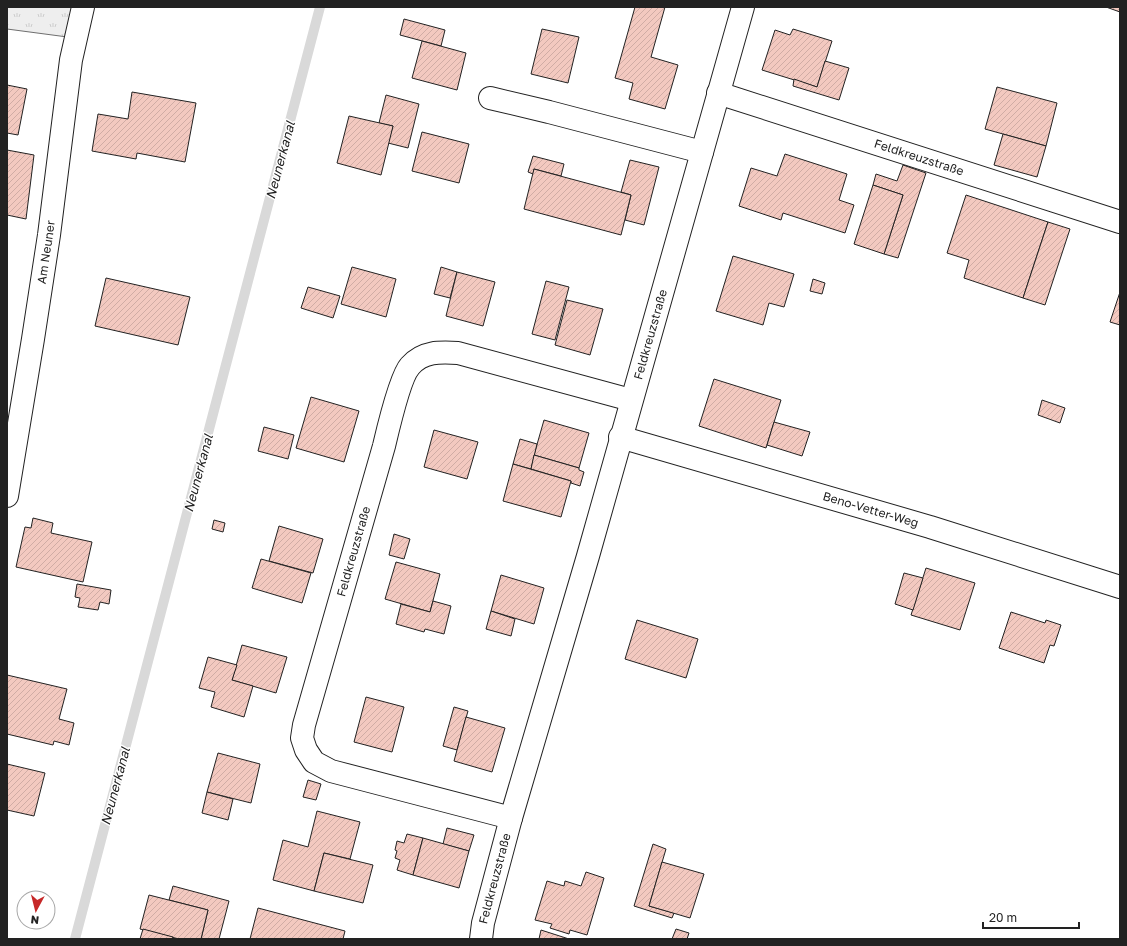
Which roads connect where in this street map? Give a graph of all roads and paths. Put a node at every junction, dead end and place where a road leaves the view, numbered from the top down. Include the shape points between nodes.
1 (83, 7) edge
2 (743, 7) edge
3 (718, 93) junction
4 (490, 98) dead end
5 (702, 152) junction
6 (1120, 222) edge
7 (631, 400) junction
8 (620, 437) junction
9 (7, 496) edge
10 (1120, 587) edge
11 (511, 818) junction
12 (481, 939) edge

1 - 9 street, Am Neuner via 71,60 33,339
2 - 3 street, Feldkreuzstraße
3 - 5 street, Feldkreuzstraße
3 - 6 street, Feldkreuzstraße
4 - 5 street
5 - 7 street, Feldkreuzstraße
7 - 8 street, Feldkreuzstraße
7 - 11 street, Feldkreuzstraße via 458,353 440,352 424,355 410,366 401,386 378,464 304,725 302,738 306,750 314,762 331,771
8 - 10 street, Beno-Vetter-Weg via 930,527
8 - 11 street, Feldkreuzstraße
11 - 12 street, Feldkreuzstraße

